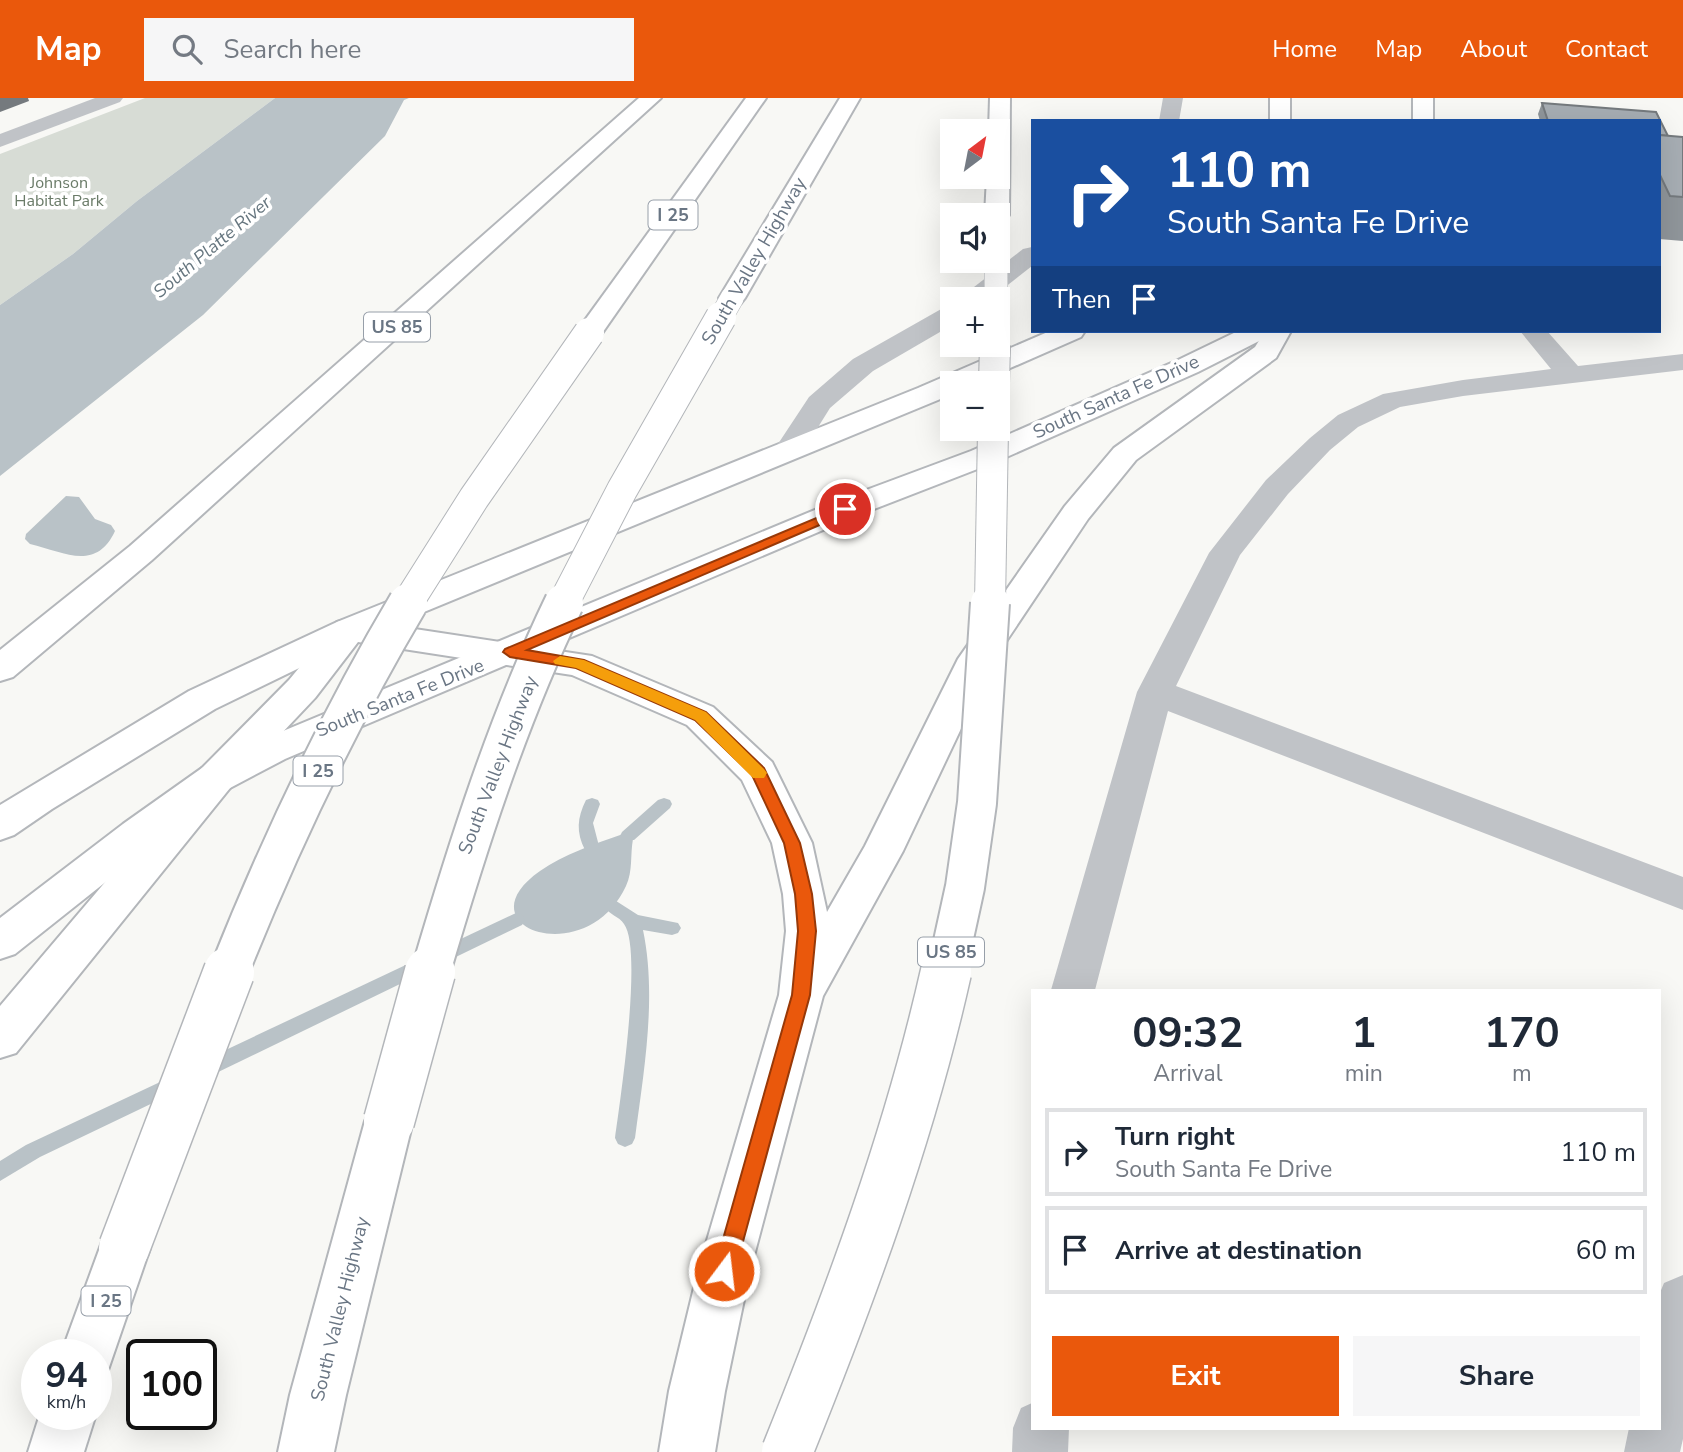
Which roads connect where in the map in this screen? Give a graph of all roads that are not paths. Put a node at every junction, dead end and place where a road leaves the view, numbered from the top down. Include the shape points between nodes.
1 (113, 98) edge
2 (651, 98) edge
3 (756, 98) edge
4 (850, 98) edge
5 (1000, 98) edge
6 (1173, 98) edge
7 (1280, 98) edge
8 (1423, 98) edge
9 (1169, 119) edge
10 (1280, 119) edge
11 (1423, 119) edge
12 (0, 141) edge
13 (997, 203) edge
14 (1031, 255) edge
15 (989, 287) edge
16 (940, 321) edge
17 (1067, 333) edge
18 (1254, 333) edge
19 (1277, 333) edge
20 (1535, 333) edge
21 (1681, 365) edge
22 (1572, 376) junction
23 (993, 441) edge
24 (789, 450) junction
25 (349, 630) junction
26 (510, 652) junction
27 (0, 669) edge
28 (1156, 692) junction
29 (216, 778) junction
30 (0, 825) edge
31 (1683, 894) edge
32 (0, 942) edge
33 (1073, 989) edge
34 (801, 995) junction
35 (0, 1040) edge
36 (1683, 1301) edge
37 (93, 1339) edge
38 (1661, 1407) edge
39 (63, 1430) edge
40 (1041, 1430) edge
41 (1657, 1430) edge
42 (56, 1452) edge
43 (306, 1452) edge
44 (687, 1452) edge
45 (787, 1452) edge
46 (1040, 1452) edge
47 (1652, 1452) edge

1 - 12 street
2 - 27 main road, US 85 via 141,553
3 - 37 main road, I 25, bridge via 448,536 392,630 291,825 241,940
4 - 43 main road, South Valley Highway, bridge via 613,507 530,679 463,859 389,1121
5 - 13 main road
6 - 9 street
7 - 10 main road
8 - 11 main road
14 - 15 street
16 - 24 street via 863,365 819,403
17 - 24 main road
18 - 26 main road, South Santa Fe Drive via 982,457 845,509
19 - 34 main road via 1266,352 1125,454 1076,513 976,659 883,851
20 - 22 street
21 - 22 street
22 - 28 street via 1393,401 1348,421 1278,487 1225,553
23 - 45 main road, US 85, bridge via 982,754 970,859 955,935 929,1045 885,1193
24 - 25 main road
25 - 26 main road
25 - 29 main road via 302,689
25 - 30 main road via 202,699
26 - 29 main road, South Santa Fe Drive via 272,750
26 - 34 main road via 579,664 700,716 758,772 792,843 804,894 807,931
28 - 31 street
28 - 33 street
29 - 32 main road, South Santa Fe Drive
29 - 35 main road
34 - 44 main road via 724,1271
36 - 38 street
39 - 42 main road
40 - 46 street
41 - 47 street

